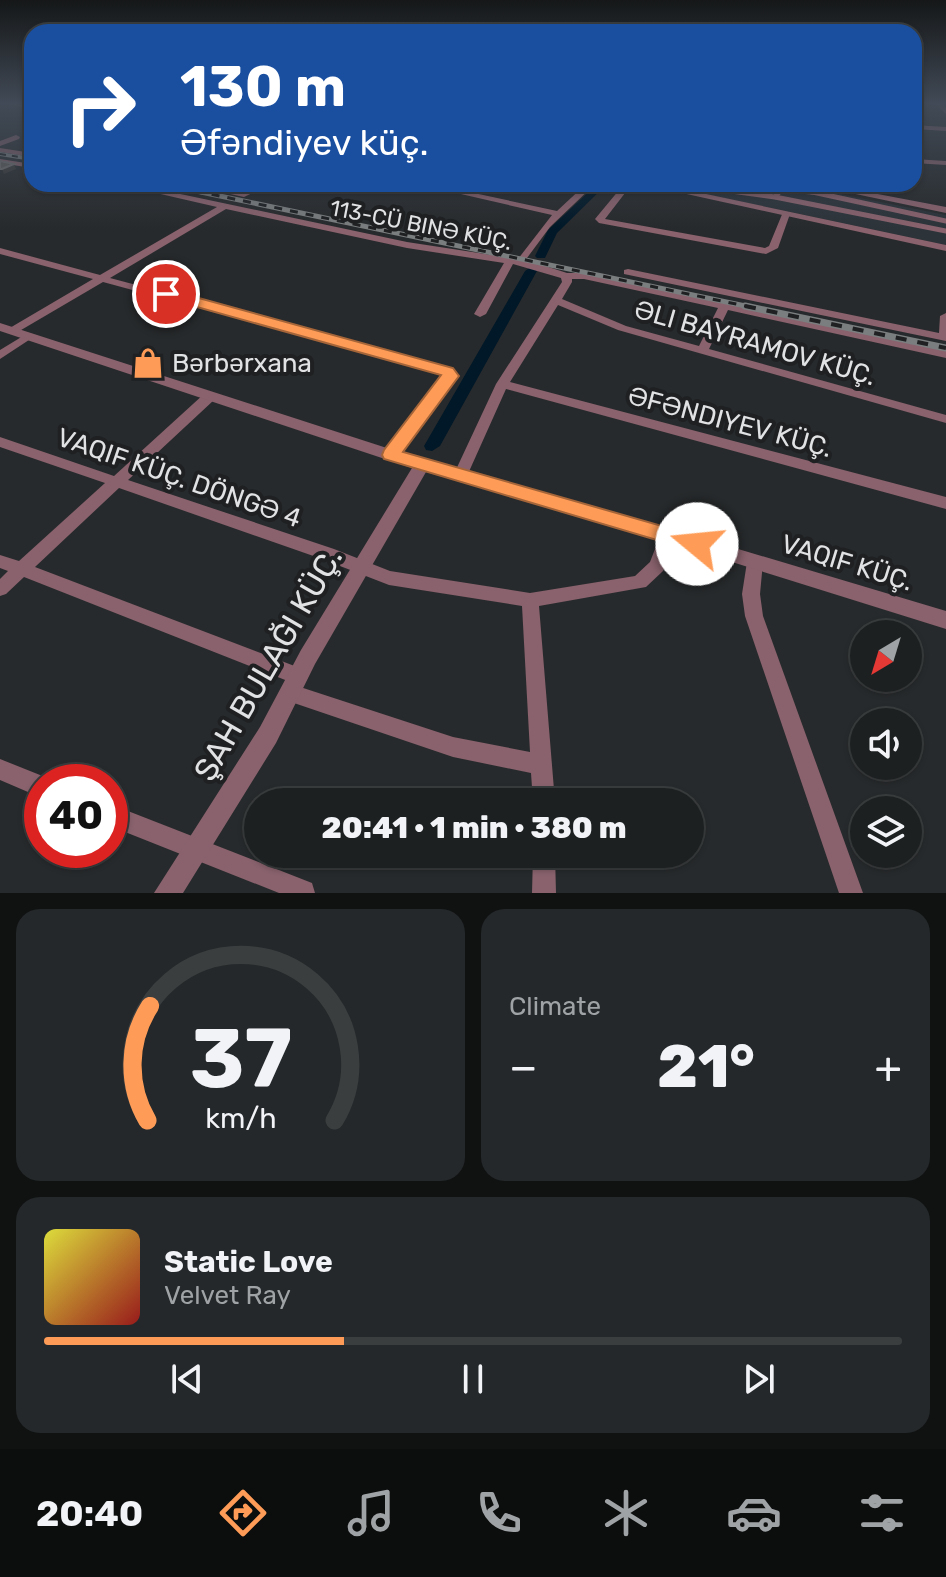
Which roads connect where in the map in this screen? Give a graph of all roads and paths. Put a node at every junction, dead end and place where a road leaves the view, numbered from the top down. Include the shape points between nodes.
1 (0, 150) edge
2 (24, 154) edge
3 (0, 161) edge
4 (922, 162) edge
5 (946, 163) edge
6 (24, 165) edge
7 (159, 192) edge
8 (458, 192) edge
9 (582, 192) edge
10 (622, 192) edge
11 (681, 192) edge
12 (735, 192) edge
13 (779, 192) edge
14 (810, 192) edge
15 (853, 192) edge
16 (775, 197) junction
17 (225, 206) junction
18 (946, 210) edge
19 (558, 214) junction
20 (786, 214) junction
21 (946, 221) edge
22 (946, 231) edge
23 (946, 248) edge
24 (0, 251) edge
25 (509, 263) junction
26 (526, 263) junction
27 (628, 272) dead end
28 (566, 276) junction
29 (106, 277) junction
30 (555, 300) junction
31 (724, 308) junction
32 (480, 314) dead end
33 (946, 316) edge
34 (13, 332) edge
35 (945, 338) edge
36 (702, 351) junction
37 (946, 354) edge
38 (0, 355) edge
39 (502, 384) junction
40 (209, 397) junction
41 (946, 419) edge
42 (0, 442) edge
43 (391, 455) junction
44 (422, 465) junction
45 (460, 476) junction
46 (114, 482) junction
47 (946, 503) edge
48 (668, 535) junction
49 (0, 561) edge
50 (755, 562) junction
51 (361, 567) junction
52 (21, 569) junction
53 (0, 589) edge
54 (530, 600) junction
55 (946, 620) edge
56 (295, 684) junction
57 (543, 765) junction
58 (0, 769) edge
59 (24, 779) edge
60 (544, 788) edge
61 (128, 822) edge
62 (195, 850) junction
63 (544, 868) edge
64 (304, 891) dead end
65 (168, 893) edge
66 (544, 893) edge
67 (851, 893) edge

1 - 2 street
3 - 6 street
4 - 5 street
7 - 17 street, 113-CÜ BINƏ KÜÇ.
8 - 19 street
9 - 19 street
10 - 20 street via 602,221 766,251 773,248
11 - 20 street
12 - 16 lane
13 - 16 lane
14 - 21 lane
15 - 18 street
16 - 22 lane
17 - 25 street, 113-CÜ BINƏ KÜÇ.
17 - 29 street
19 - 26 street via 522,258
20 - 23 street
24 - 29 street
25 - 26 street, 113-CÜ BINƏ KÜÇ.
25 - 32 street
26 - 28 street, 113-CÜ BINƏ KÜÇ.
27 - 35 street
28 - 30 street
28 - 31 street
29 - 34 street
29 - 43 street via 448,372
30 - 36 street, ƏLI BAYRAMOV KÜÇ. via 607,323
30 - 39 street
31 - 36 street
31 - 37 street
33 - 35 street
34 - 38 street
34 - 40 street, VAQIF KÜÇ.
36 - 41 street, ƏLI BAYRAMOV KÜÇ.
39 - 45 street
39 - 47 street, ƏFƏNDIYEV KÜÇ.
40 - 43 street, VAQIF KÜÇ.
40 - 46 street
42 - 46 street, VAQIF KÜÇ. DÖNGƏ 4
43 - 44 street, VAQIF KÜÇ.
44 - 45 street, VAQIF KÜÇ.
44 - 51 street
45 - 48 street, VAQIF KÜÇ.
46 - 51 street, VAQIF KÜÇ. DÖNGƏ 4
46 - 52 street
48 - 50 street, VAQIF KÜÇ.
48 - 54 street, VAQIF KÜÇ. DÖNGƏ 4 via 657,566 640,582
49 - 52 street
50 - 55 street, VAQIF KÜÇ.
50 - 67 street via 754,616
51 - 54 street, VAQIF KÜÇ. DÖNGƏ 4 via 389,578
51 - 56 street
52 - 53 street
52 - 56 street
54 - 57 street
56 - 57 street via 453,747
56 - 62 street
57 - 60 street
58 - 59 street
61 - 62 street
62 - 64 street
62 - 65 street
63 - 66 street

